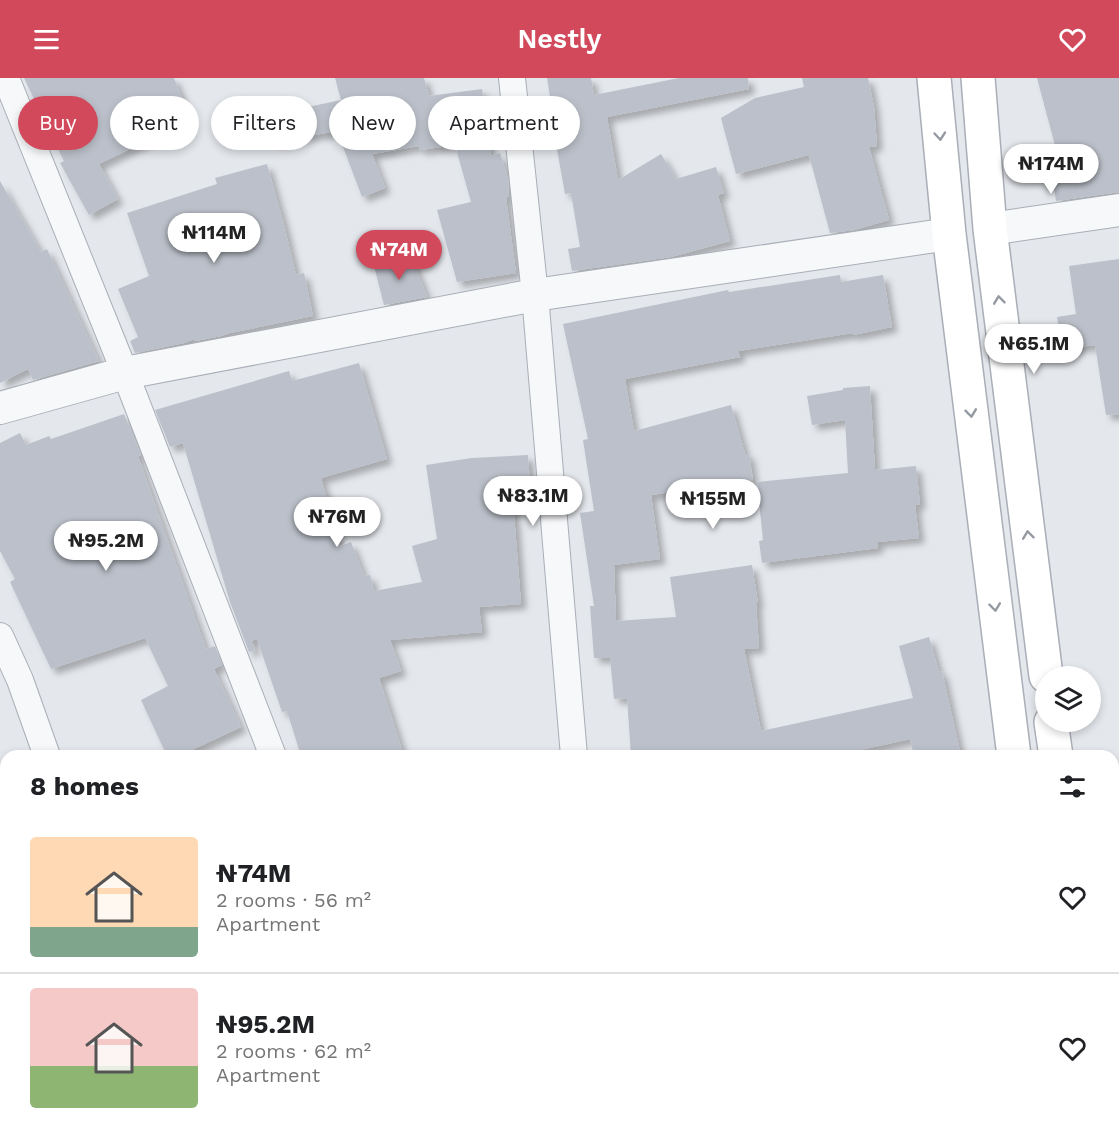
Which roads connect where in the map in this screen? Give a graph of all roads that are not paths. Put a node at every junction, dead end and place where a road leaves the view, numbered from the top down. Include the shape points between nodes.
1 (6, 78) edge
2 (512, 78) edge
3 (934, 78) edge
4 (978, 78) edge
5 (1119, 210) edge
6 (990, 229) junction
7 (949, 234) junction
8 (535, 295) junction
9 (125, 373) junction
10 (0, 408) edge
11 (0, 636) edge
12 (1045, 666) edge
13 (1052, 732) edge
14 (45, 750) edge
15 (271, 750) edge
16 (573, 750) edge
17 (1013, 750) edge
18 (1055, 750) edge

1 - 9 street
2 - 8 street
3 -> 7 main road
4 - 6 main road
5 - 6 street
12 -> 6 main road
7 - 8 street
7 -> 17 main road
8 - 9 street
8 - 16 street
9 - 10 street
9 - 15 street
11 - 14 street
13 - 18 main road

